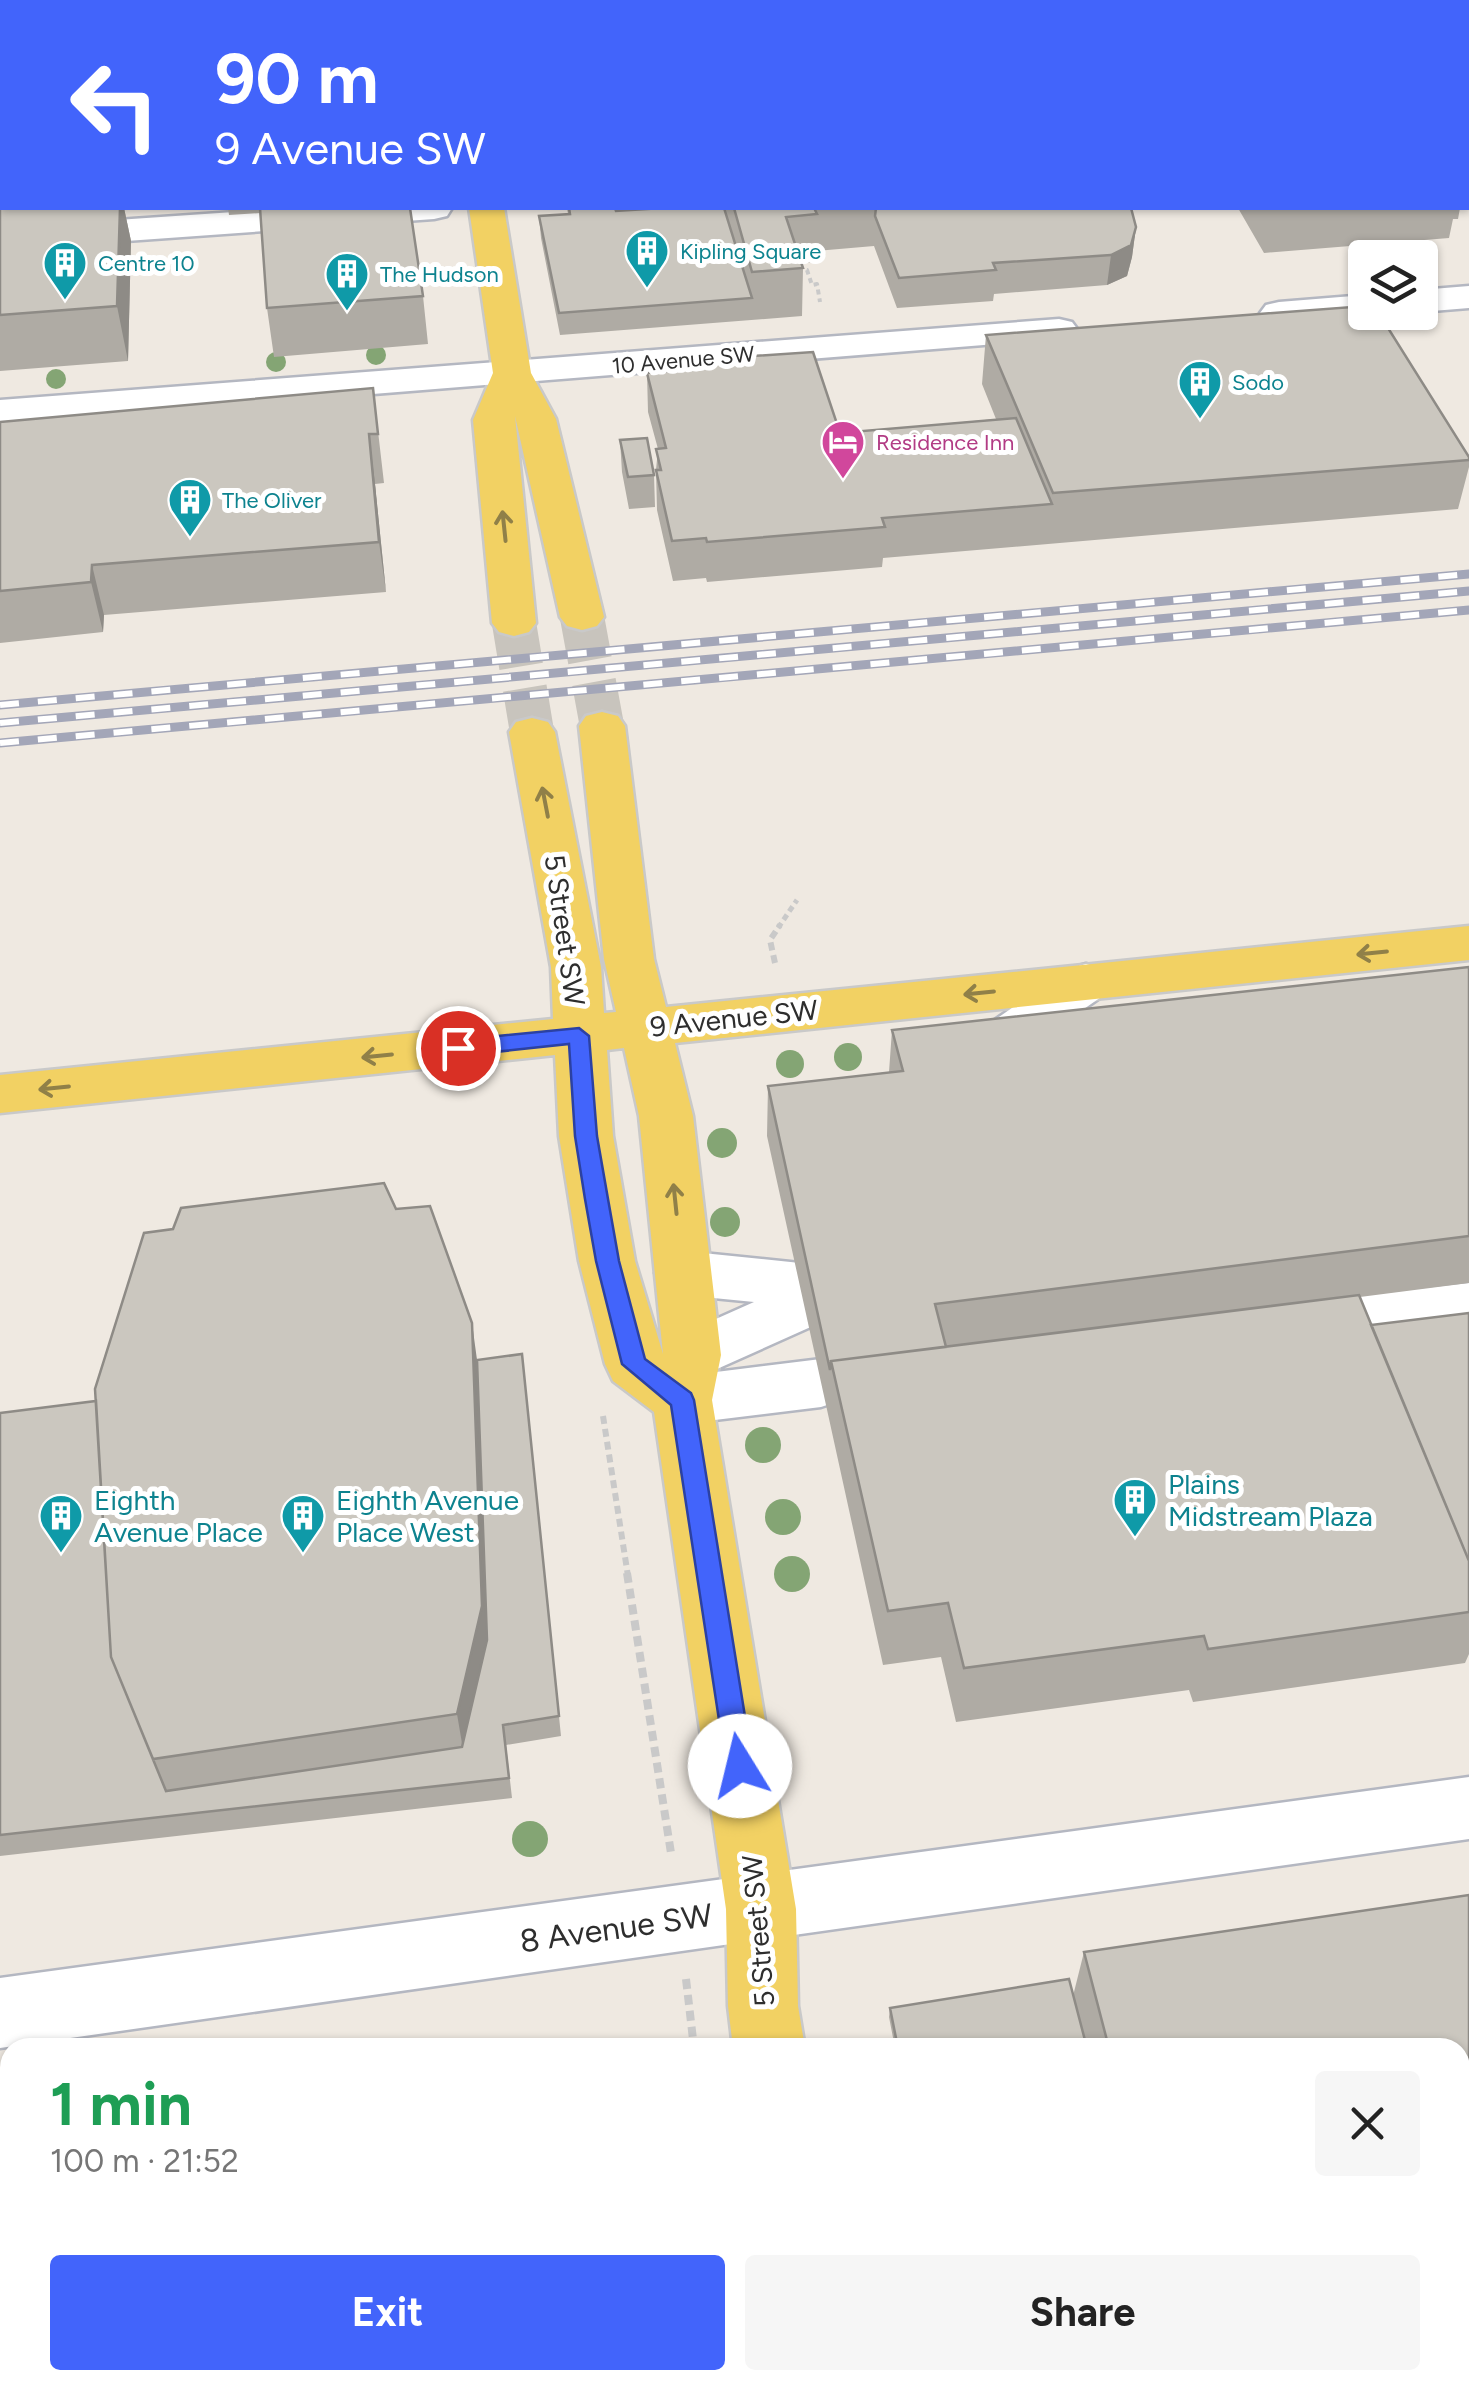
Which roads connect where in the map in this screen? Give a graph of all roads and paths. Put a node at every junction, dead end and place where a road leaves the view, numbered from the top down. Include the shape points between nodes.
1 (411, 210) edge
2 (486, 210) edge
3 (0, 239) edge
4 (794, 264) edge
5 (1469, 297) edge
6 (1438, 300) edge
7 (820, 307) dead end
8 (1348, 307) edge
9 (1249, 315) edge
10 (1100, 327) edge
11 (512, 373) junction
12 (0, 412) edge
13 (582, 617) tunnel mouth
14 (514, 623) tunnel mouth
15 (602, 726) tunnel mouth
16 (532, 732) tunnel mouth
17 (797, 900) dead end
18 (1469, 943) edge
19 (776, 963) dead end
20 (1086, 982) junction
21 (647, 1027) junction
22 (579, 1036) junction
23 (967, 1069) edge
24 (0, 1094) edge
25 (683, 1274) junction
26 (1469, 1305) edge
27 (1251, 1331) edge
28 (687, 1377) junction
29 (821, 1384) edge
30 (599, 1405) dead end
31 (1469, 1808) edge
32 (760, 1909) junction
33 (679, 1920) junction
34 (0, 2013) edge
35 (693, 2038) edge
36 (768, 2038) edge

1 - 3 street via 105,237
2 - 11 main road
4 - 7 path via 817,284
5 - 6 street
8 - 9 street
10 - 11 street, 10 Avenue SW
11 - 12 street, 10 Avenue SW
11 - 13 main road via 536,419
14 -> 11 main road via 493,420
15 - 21 main road, 5 Street SW via 630,959
22 -> 16 main road, 5 Street SW via 576,967
17 - 19 path via 770,940
18 -> 20 main road, 9 Avenue SW
20 -> 21 main road, 9 Avenue SW
20 - 23 street
21 - 22 main road, 9 Avenue SW
25 -> 21 main road, 5 Street SW via 666,1116
22 -> 24 main road, 9 Avenue SW
22 - 28 main road, 5 Street SW via 595,1190 634,1364
25 - 28 main road, 5 Street SW
25 - 28 street via 802,1295
26 - 27 street
28 - 29 street
28 - 32 main road, 5 Street SW
30 - 33 path
31 - 32 street, 8 Avenue SW
32 - 33 street, 8 Avenue SW
32 - 36 main road, 5 Street SW
33 - 34 street, 8 Avenue SW
33 - 35 path

